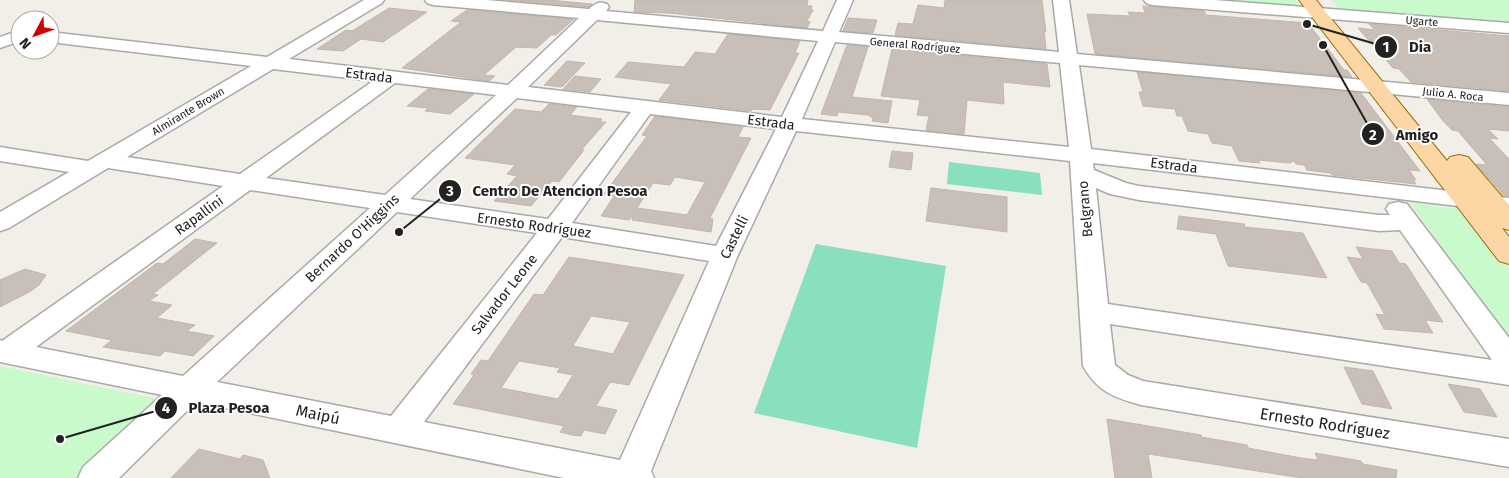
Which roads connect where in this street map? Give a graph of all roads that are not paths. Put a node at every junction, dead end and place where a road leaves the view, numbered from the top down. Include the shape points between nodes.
1 (376, 0) edge
2 (433, 0) edge
3 (845, 0) edge
4 (1061, 0) edge
5 (1152, 0) edge
6 (601, 7) edge
7 (1321, 7) edge
8 (1509, 28) edge
9 (828, 37) junction
10 (60, 38) edge
11 (1070, 59) junction
12 (271, 62) junction
13 (390, 78) junction
14 (1387, 88) junction
15 (512, 92) junction
16 (1509, 99) edge
17 (645, 107) junction
18 (789, 124) junction
19 (0, 154) edge
20 (1081, 164) junction
21 (98, 165) junction
22 (244, 183) junction
23 (1385, 190) junction
24 (1464, 199) junction
25 (389, 204) junction
26 (1501, 204) edge
27 (1408, 222) junction
28 (1509, 222) edge
29 (0, 223) edge
30 (556, 227) junction
31 (725, 255) junction
32 (1509, 255) edge
33 (1094, 312) junction
34 (4, 352) edge
35 (1509, 361) edge
36 (1509, 374) edge
37 (190, 388) junction
38 (1141, 393) joint
39 (398, 431) junction
40 (1509, 454) edge
41 (96, 478) edge
42 (632, 478) edge

1 - 12 street, Almirante Brown
2 - 6 street, General Rodríguez
3 - 9 street, Castelli
4 - 11 street, Belgrano
5 - 7 street, Ugarte
6 - 9 street, General Rodríguez
6 - 15 street, Bernardo O'Higgins
7 - 8 street, Ugarte
7 - 14 main road
9 - 11 street, General Rodríguez
9 - 18 street, Castelli
10 - 12 street, Estrada
11 - 14 street, General Rodríguez
11 - 20 street, Belgrano
12 - 13 street, Estrada
12 - 21 street, Almirante Brown
13 - 15 street, Estrada
13 - 22 street, Rapallini
14 - 16 street, Julio A. Roca
14 - 24 main road
14 - 26 main road
15 - 17 street, Estrada
15 - 25 street, Bernardo O'Higgins
17 - 18 street, Estrada
17 - 30 street, Salvador Leone
18 - 20 street, Estrada
18 - 31 street, Castelli
19 - 21 street, Ernesto Rodríguez
20 - 23 street, Estrada
20 - 27 street via 1119,189 1139,193 1379,223
20 - 33 street, Belgrano
21 - 22 street, Ernesto Rodríguez
21 - 29 street, Almirante Brown
22 - 25 street, Ernesto Rodríguez
22 - 34 street, Rapallini
23 - 24 street, Estrada
23 - 27 street
24 - 26 street, Estrada
24 - 32 main road
25 - 30 street, Ernesto Rodríguez
25 - 37 street, Bernardo O'Higgins
26 - 28 main road
27 - 35 street
30 - 31 street, Ernesto Rodríguez
30 - 39 street, Salvador Leone
31 - 42 street, Castelli
33 - 36 street
33 - 38 street, Belgrano via 1099,366 1104,375 1117,385
34 - 37 street, Maipú
37 - 39 street, Maipú
37 - 41 street, Bernardo O'Higgins
38 - 40 street, Ernesto Rodríguez
39 - 42 street, Maipú

